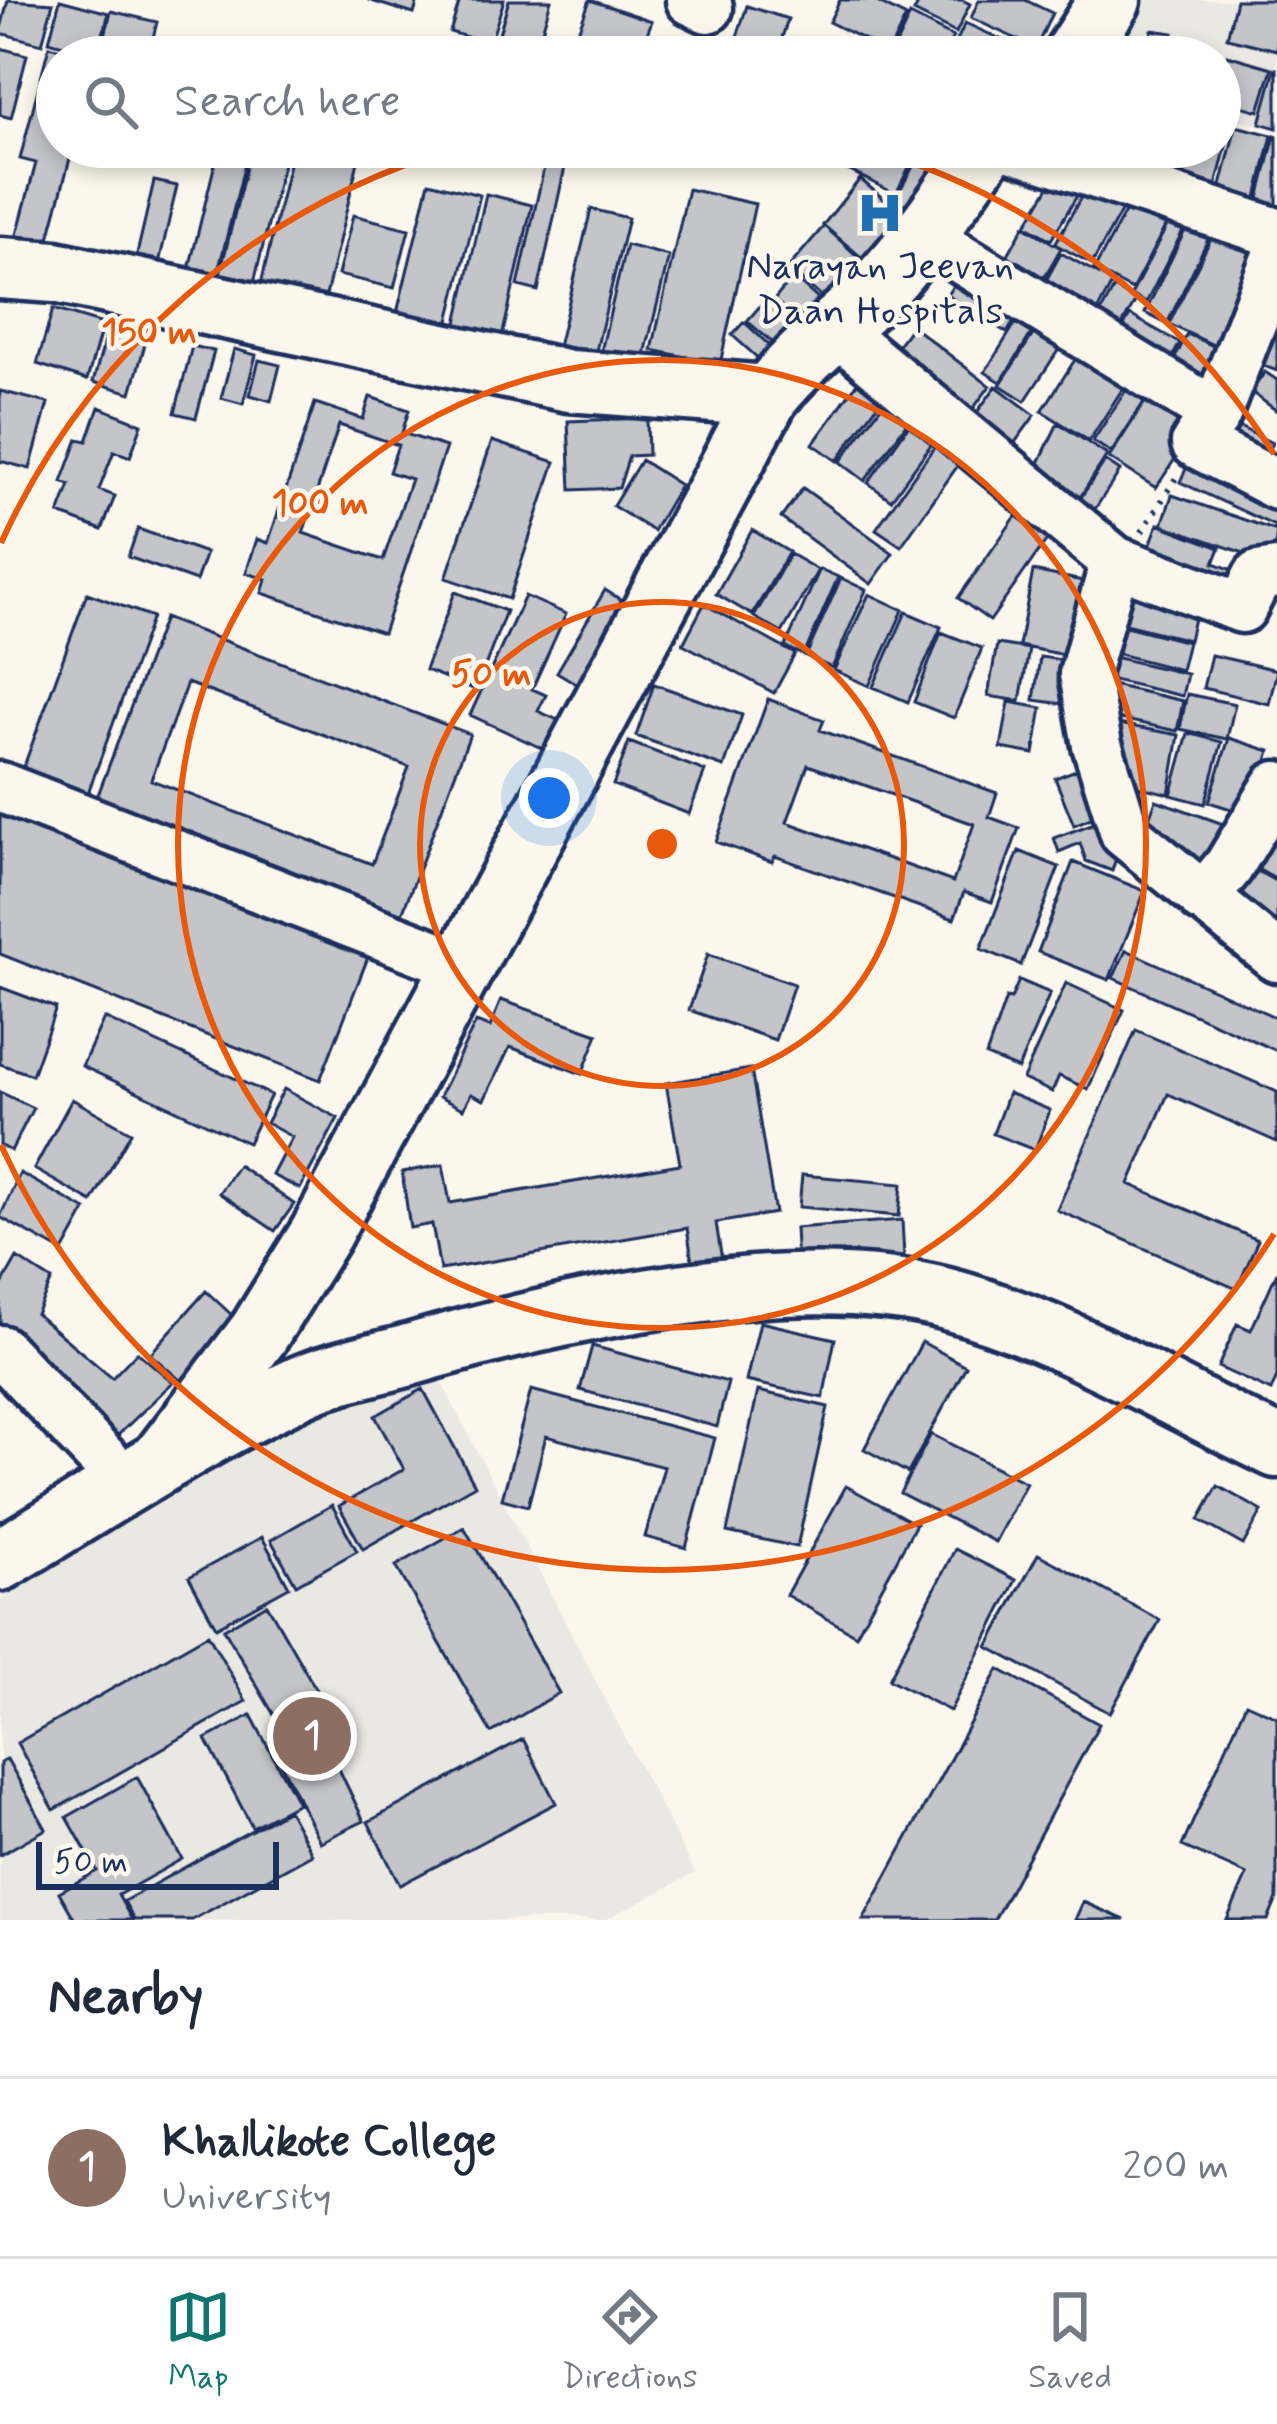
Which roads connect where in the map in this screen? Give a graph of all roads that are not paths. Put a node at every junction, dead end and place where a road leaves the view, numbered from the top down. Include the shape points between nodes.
1 (1080, 0) edge
2 (1110, 0) edge
3 (1059, 36) edge
4 (1086, 36) edge
5 (971, 168) edge
6 (997, 168) edge
7 (1079, 168) edge
8 (1277, 232) edge
9 (937, 244) junction
10 (1277, 256) edge
11 (0, 268) edge
12 (826, 344) junction
13 (767, 396) junction
14 (1206, 428) junction
15 (1277, 485) edge
16 (1114, 561) junction
17 (1277, 573) edge
18 (1277, 786) edge
19 (0, 787) edge
20 (1203, 898) junction
21 (1277, 957) edge
22 (464, 966) junction
23 (259, 1334) junction
24 (0, 1350) edge
25 (303, 1385) junction
26 (1277, 1448) edge
27 (145, 1472) junction
28 (0, 1560) edge

1 - 3 main road
2 - 4 main road
5 - 12 main road
6 - 9 main road
7 - 8 street
9 - 12 main road
9 - 14 street
10 - 14 street
11 - 13 main road via 55,272 569,381
12 - 13 main road
12 - 16 street
13 - 22 main road
14 - 15 street
16 - 17 street via 1242,608 1258,576
16 - 20 street via 1084,674 1097,745 1125,833
18 - 20 street
19 - 22 street
20 - 21 street
22 - 23 main road
23 - 25 main road
23 - 27 main road
24 - 27 street
25 - 26 main road via 498,1329 725,1290 854,1286 1022,1321
25 - 27 main road
27 - 28 main road

